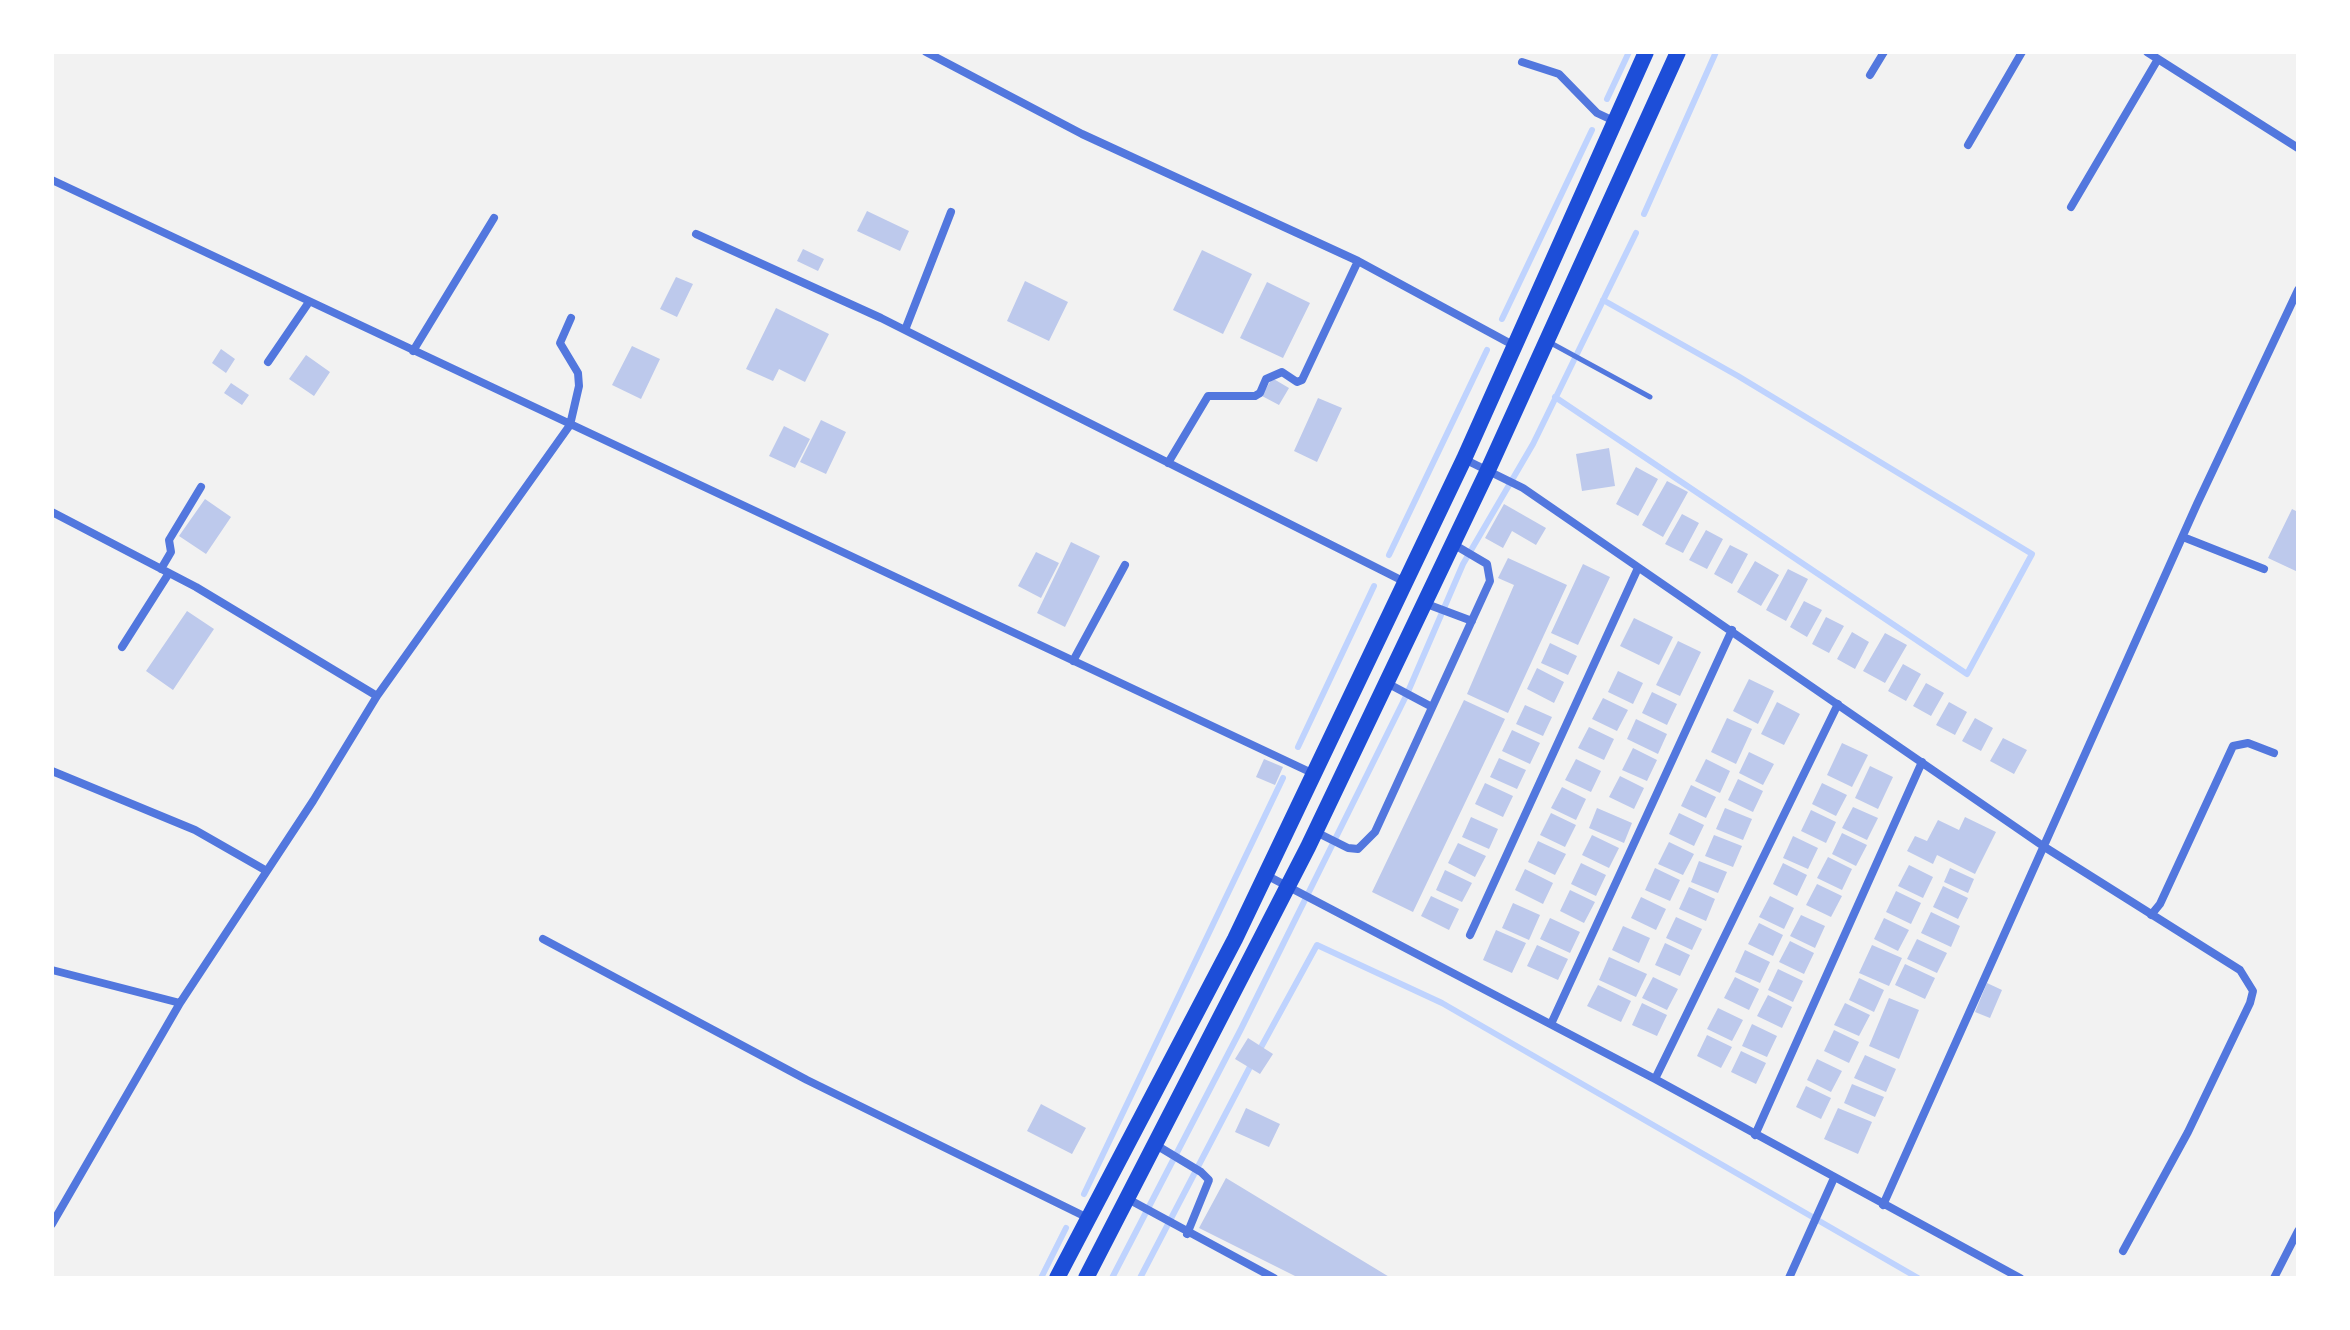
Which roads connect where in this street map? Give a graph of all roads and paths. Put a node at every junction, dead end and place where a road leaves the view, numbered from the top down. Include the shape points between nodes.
1 (926, 52) edge
2 (1646, 52) edge
3 (1678, 52) edge
4 (1884, 52) edge
5 (2022, 52) edge
6 (2147, 52) edge
7 (2158, 59) junction
8 (1522, 62) dead end
9 (1870, 75) dead end
10 (1615, 121) junction
11 (1968, 145) dead end
12 (2298, 148) edge
13 (52, 180) edge
14 (2071, 207) dead end
15 (951, 212) dead end
16 (494, 218) dead end
17 (696, 234) dead end
18 (1358, 261) junction
19 (2298, 290) edge
20 (309, 302) junction
21 (571, 318) dead end
22 (905, 330) junction
23 (1547, 341) junction
24 (1513, 345) junction
25 (413, 351) junction
26 (268, 362) dead end
27 (1650, 397) dead end
28 (570, 425) junction
29 (1464, 459) junction
30 (1168, 463) junction
31 (1494, 473) junction
32 (201, 487) dead end
33 (52, 512) edge
34 (2183, 537) junction
35 (1464, 550) junction
36 (1125, 565) dead end
37 (1638, 568) junction
38 (2264, 569) dead end
39 (165, 571) junction
40 (1403, 581) junction
41 (1423, 602) junction
42 (1472, 621) junction
43 (1732, 630) junction
44 (122, 647) dead end
45 (1073, 661) junction
46 (1385, 682) junction
47 (377, 696) junction
48 (1838, 704) junction
49 (1432, 707) junction
50 (2274, 753) dead end
51 (1922, 762) junction
52 (52, 771) edge
53 (1312, 773) junction
54 (1320, 835) junction
55 (2043, 846) junction
56 (265, 870) junction
57 (1264, 874) junction
58 (1293, 887) junction
59 (2151, 915) junction
60 (1470, 935) dead end
61 (543, 939) dead end
62 (52, 970) edge
63 (180, 1003) junction
64 (1551, 1024) junction
65 (1655, 1079) junction
66 (1755, 1135) junction
67 (1163, 1149) junction
68 (1834, 1178) junction
69 (1134, 1203) junction
70 (1883, 1205) junction
71 (1088, 1218) junction
72 (52, 1224) edge
73 (2298, 1231) edge
74 (1187, 1234) junction
75 (2123, 1251) dead end
76 (1057, 1278) edge
77 (1086, 1278) edge
78 (1274, 1278) edge
79 (1789, 1278) edge
80 (2020, 1278) edge
81 (2274, 1278) edge

1 - 18 street via 1082,134
2 - 10 main road
3 - 23 main road
4 - 9 street
5 - 11 street
6 - 7 street
7 - 12 street
7 - 14 street
8 - 10 street via 1559,74 1597,113
10 - 24 main road
13 - 20 street
15 - 22 street
16 - 25 street
17 - 22 street
18 - 24 street
18 - 30 street via 1302,380 1282,372 1255,396 1204,398
19 - 34 street
20 - 25 street
20 - 26 street
21 - 28 street via 560,343 578,373
22 - 30 street
23 - 27 lane
23 - 31 main road
24 - 29 main road
25 - 28 street
28 - 45 street
28 - 47 street
29 - 31 street
29 - 40 main road
30 - 40 street
31 - 35 main road
31 - 37 street
32 - 39 street via 169,540
33 - 39 street
34 - 38 street
34 - 55 street
35 - 41 main road
35 - 42 street via 1487,564 1491,574
36 - 45 street
37 - 43 street
37 - 60 street
39 - 44 street
39 - 47 street
40 - 53 main road
41 - 42 street
41 - 46 main road
42 - 49 street
43 - 48 street
43 - 64 street
45 - 53 street
46 - 49 street
46 - 54 main road
47 - 56 street
48 - 51 street
48 - 65 street
49 - 54 street via 1375,832 1358,849
50 - 59 street via 2248,743 2233,746
51 - 55 street
51 - 66 street
52 - 56 street via 195,830
53 - 57 main road
54 - 58 main road
55 - 59 street
55 - 70 street
56 - 63 street
57 - 58 street
57 - 71 main road
58 - 64 street
58 - 67 main road
59 - 75 street via 2240,970 2253,991 2188,1132
61 - 71 street via 807,1080
62 - 63 street
63 - 72 street
64 - 65 street
65 - 66 street
66 - 68 street
67 - 69 main road
67 - 74 street via 1206,1176 1209,1186
68 - 70 street
68 - 79 street
69 - 74 street
69 - 77 main road
70 - 80 street
71 - 76 main road
73 - 81 street
74 - 78 street

